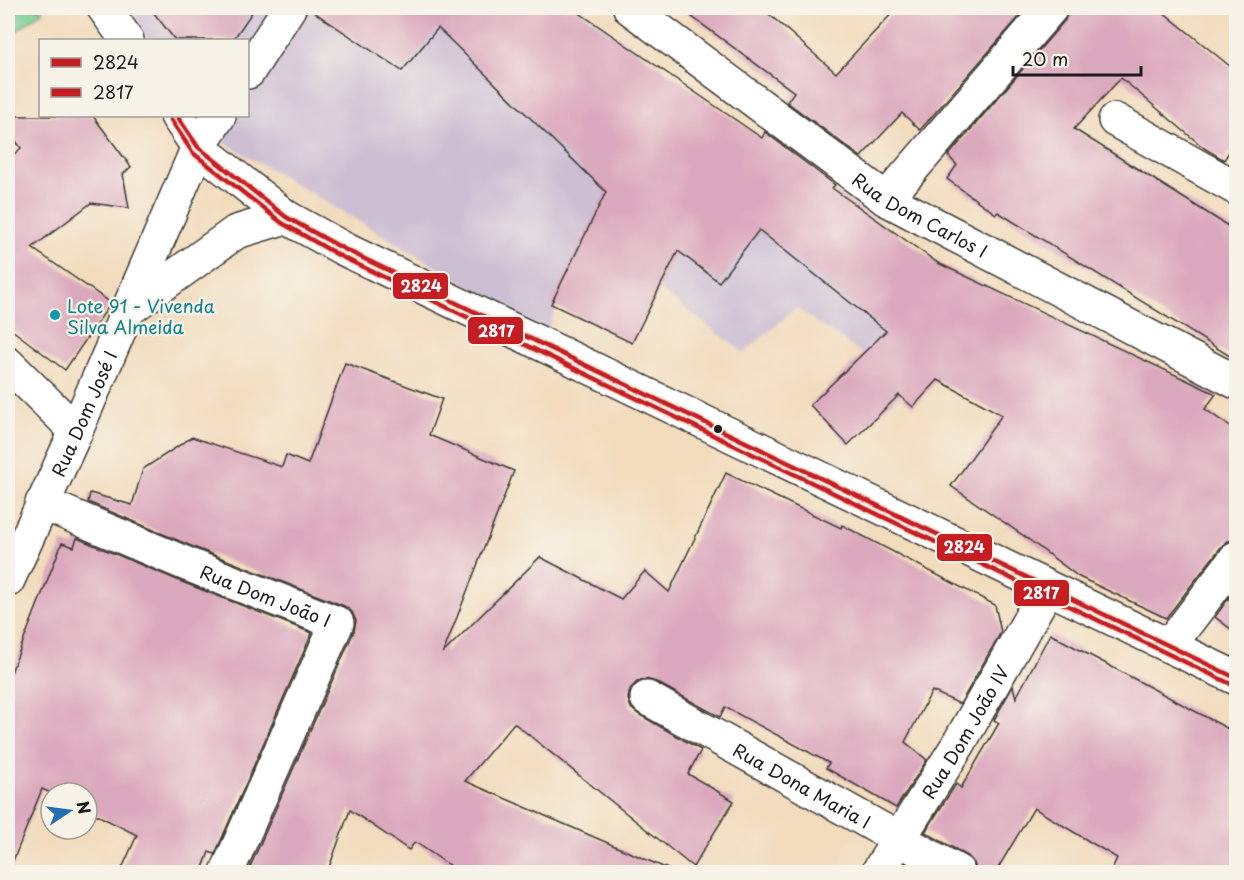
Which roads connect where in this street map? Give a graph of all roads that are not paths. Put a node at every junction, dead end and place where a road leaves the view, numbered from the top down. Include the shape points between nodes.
1 (104, 8) edge
2 (289, 8) edge
3 (630, 8) edge
4 (1051, 8) edge
5 (126, 39) edge
6 (249, 70) edge
7 (178, 117) edge
8 (218, 117) edge
9 (1115, 120) dead end
10 (198, 147) junction
11 (1236, 188) edge
12 (886, 199) junction
13 (286, 218) junction
14 (129, 309) junction
15 (8, 364) edge
16 (1236, 382) edge
17 (76, 431) junction
18 (42, 503) junction
19 (1236, 558) edge
20 (8, 577) edge
21 (1047, 589) junction
22 (1169, 646) junction
23 (1236, 678) edge
24 (646, 698) dead end
25 (898, 840) junction
26 (227, 873) edge
27 (878, 873) edge
28 (958, 873) edge

1 - 5 street
2 - 6 street
3 - 12 street, Rua Dom Carlos I
4 - 12 street
7 - 10 street
8 - 10 street, Rua Dom José I
9 - 11 street
10 - 13 street
10 - 14 street, Rua Dom José I
12 - 16 street, Rua Dom Carlos I
13 - 14 street via 236,232
13 - 21 street
14 - 17 street, Rua Dom José I
15 - 17 street
17 - 18 street, Rua Dom José I
18 - 20 street, Rua Dom José I
18 - 26 street, Rua Dom João I via 337,623
19 - 22 street
21 - 22 street
21 - 25 street, Rua Dom João IV via 958,745
22 - 23 street
24 - 25 street, Rua Dona Maria I
25 - 27 street, Rua Dom João IV
25 - 28 street, Rua Dona Maria I

